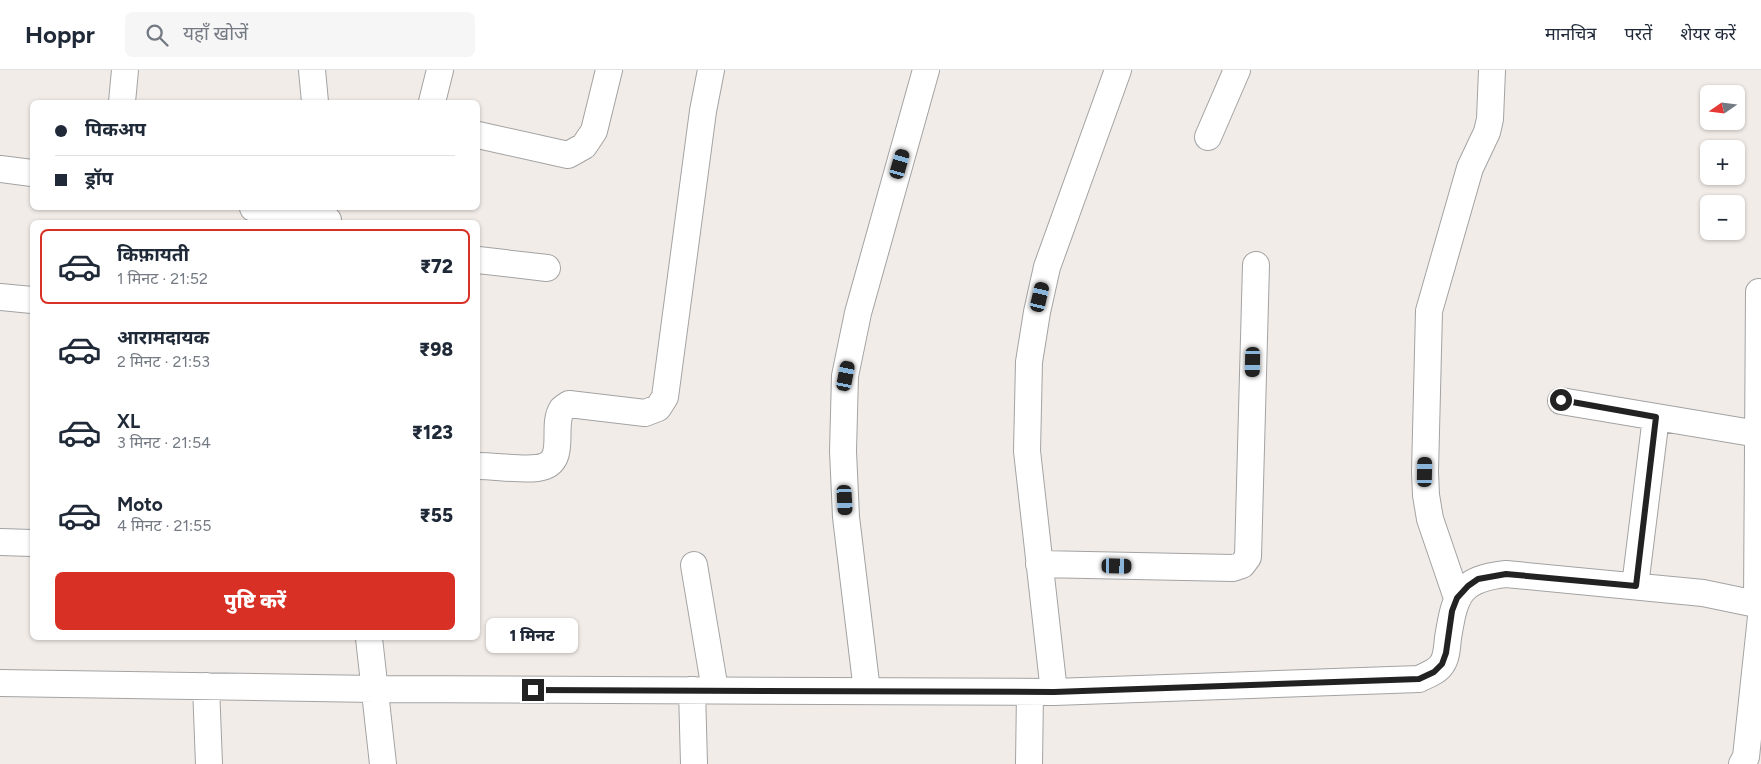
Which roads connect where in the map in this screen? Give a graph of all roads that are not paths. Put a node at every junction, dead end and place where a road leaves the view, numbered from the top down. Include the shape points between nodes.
1 (126, 70) edge
2 (312, 70) edge
3 (440, 70) edge
4 (609, 70) edge
5 (711, 70) edge
6 (926, 70) edge
7 (1118, 70) edge
8 (1237, 70) edge
9 (1492, 70) edge
10 (122, 100) edge
11 (320, 100) edge
12 (432, 100) edge
13 (480, 135) edge
14 (1208, 136) dead end
15 (0, 168) edge
16 (30, 173) edge
17 (269, 210) edge
18 (327, 217) edge
19 (480, 260) edge
20 (1256, 265) dead end
21 (547, 268) dead end
22 (1759, 292) dead end
23 (0, 297) edge
24 (30, 300) edge
25 (1561, 400) dead end
26 (1656, 417) junction
27 (1758, 434) junction
28 (480, 466) edge
29 (0, 542) edge
30 (30, 543) edge
31 (1039, 564) junction
32 (694, 565) dead end
33 (1636, 586) junction
34 (1457, 598) junction
35 (1760, 608) edge
36 (369, 640) edge
37 (0, 683) edge
38 (206, 686) junction
39 (374, 689) junction
40 (704, 690) junction
41 (867, 691) junction
42 (1042, 692) junction
43 (208, 764) edge
44 (383, 764) edge
45 (694, 764) edge
46 (1029, 764) edge
47 (1742, 764) edge

1 - 10 street
2 - 11 street
3 - 12 street
4 - 13 street via 594,131 584,146 568,156
5 - 28 street via 665,397 658,408 645,413 568,404 562,409 556,456 550,463 538,468
6 - 41 street via 858,313 846,376 843,451 846,517
7 - 31 street via 1047,267 1029,362 1027,452
8 - 14 street
9 - 34 street via 1487,132 1470,168 1429,311 1426,496 1430,519
15 - 16 street
17 - 18 street
19 - 21 street
20 - 31 street via 1248,556 1242,565 1234,568
22 - 27 street
23 - 24 street
25 - 26 street
26 - 27 street
26 - 33 street
27 - 35 street
29 - 30 street
31 - 42 street
32 - 40 street
33 - 34 street via 1506,574 1478,579
33 - 35 street via 1704,593
34 - 42 street via 1442,664 1419,679
35 - 47 street via 1746,757
36 - 39 street
37 - 38 street
38 - 39 street
38 - 43 street
39 - 40 street
39 - 44 street
40 - 41 street
40 - 45 street
41 - 42 street
42 - 46 street

